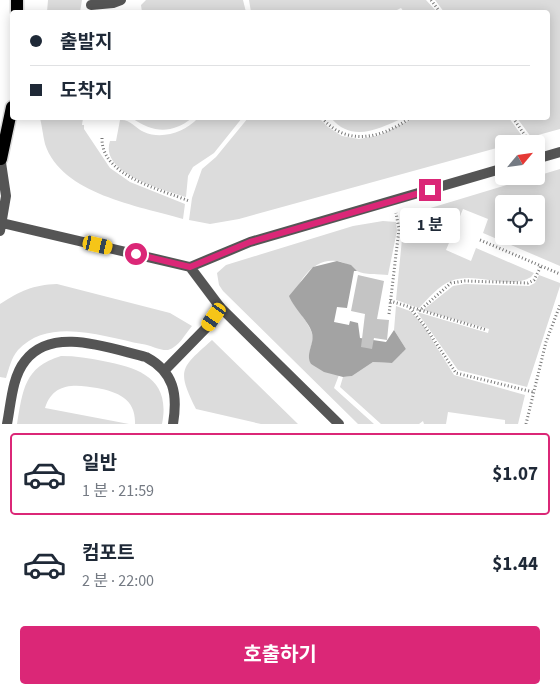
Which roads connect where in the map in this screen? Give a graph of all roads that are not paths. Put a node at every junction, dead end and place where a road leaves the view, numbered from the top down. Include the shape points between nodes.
1 (121, 0) edge
2 (91, 6) edge
3 (10, 115) edge
4 (560, 152) edge
5 (545, 156) edge
6 (0, 157) edge
7 (495, 171) edge
8 (1, 227) edge
9 (190, 267) junction
10 (220, 307) junction
11 (165, 370) junction
12 (7, 424) edge
13 (173, 424) edge
14 (339, 424) edge

1 - 2 street
3 - 6 main road
4 - 5 street
6 - 8 street via 6,196
7 - 9 street via 250,242
8 - 9 street
9 - 10 street
10 - 11 street via 207,327
10 - 14 street
11 - 12 street via 146,357 78,343 41,348 24,361 19,372
11 - 13 street via 175,397

